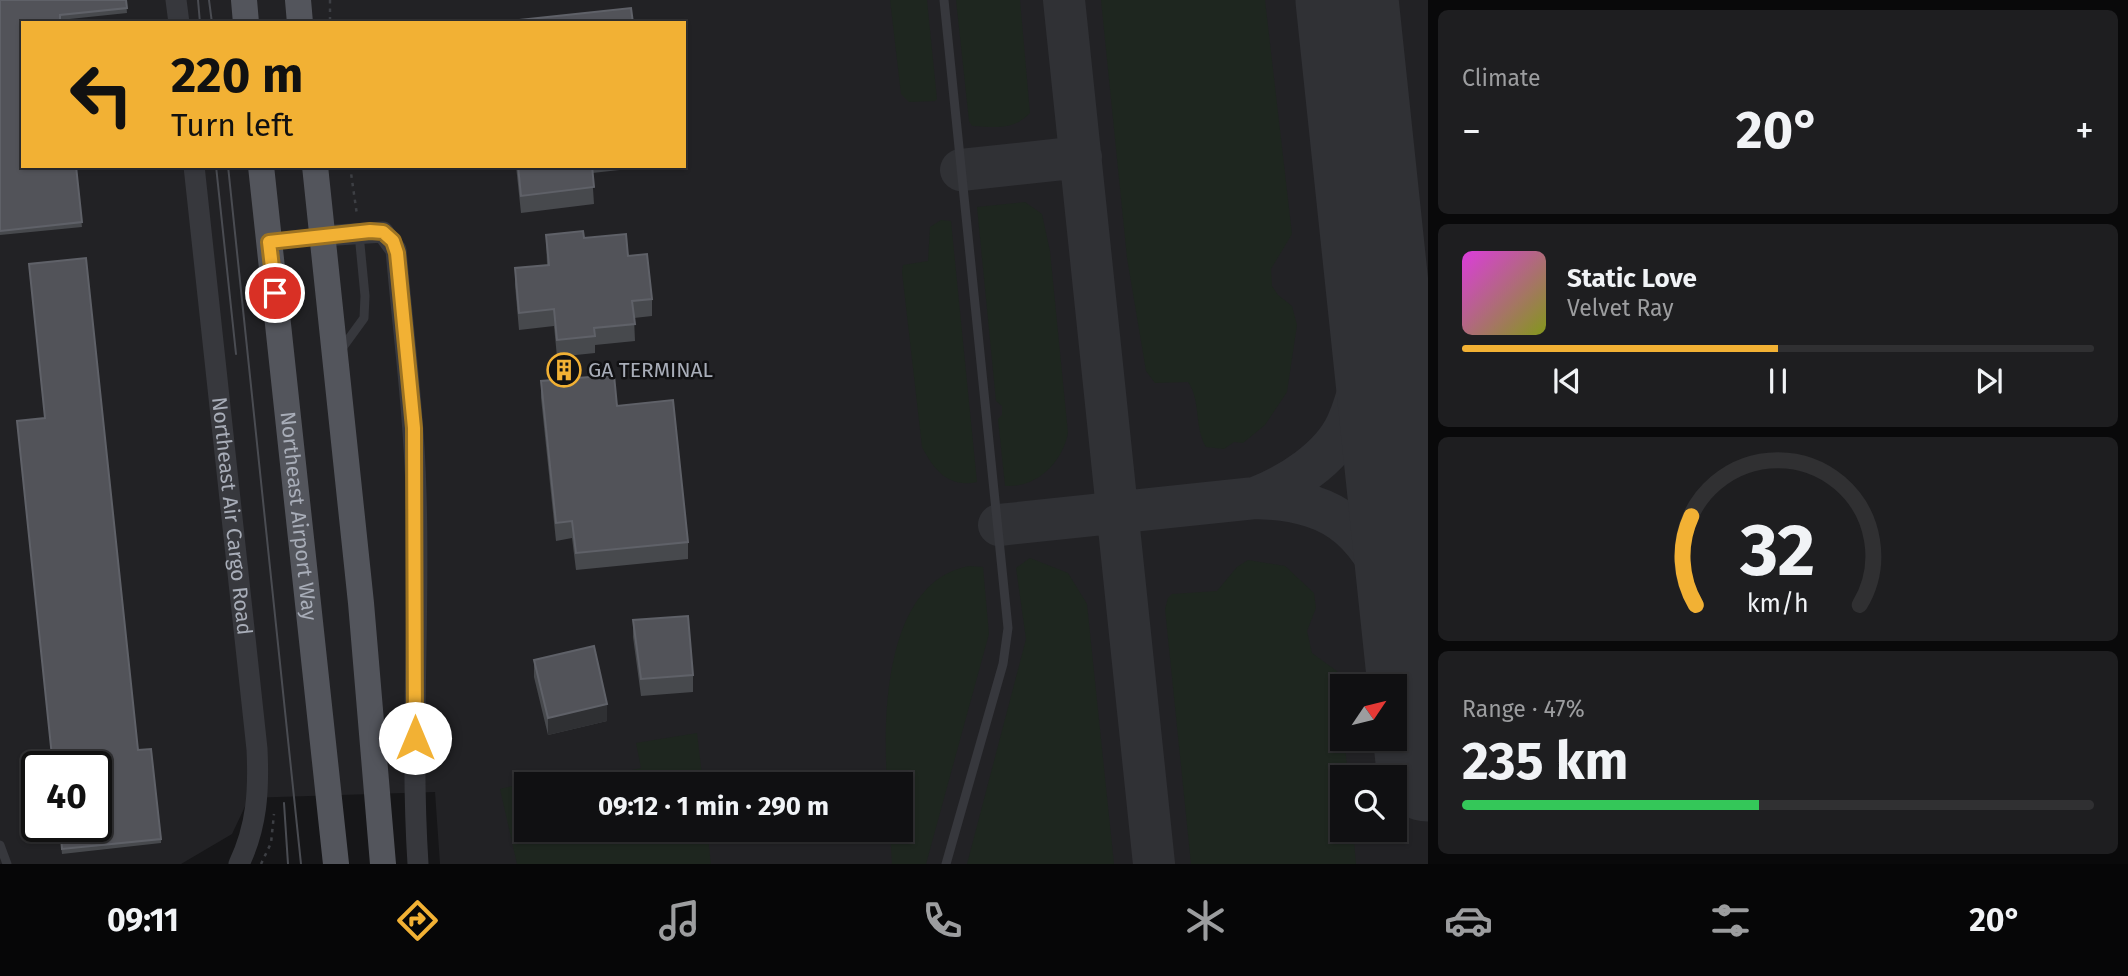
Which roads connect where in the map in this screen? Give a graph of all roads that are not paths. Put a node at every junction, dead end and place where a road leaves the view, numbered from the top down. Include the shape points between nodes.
1 (176, 0) edge
2 (244, 0) edge
3 (298, 0) edge
4 (944, 0) edge
5 (179, 21) edge
6 (246, 21) edge
7 (300, 21) edge
8 (194, 168) edge
9 (261, 168) edge
10 (315, 168) edge
11 (357, 222) junction
12 (322, 236) junction
13 (269, 242) junction
14 (334, 358) junction
15 (0, 845) edge
16 (7, 864) edge
17 (239, 864) edge
18 (337, 864) edge
19 (383, 864) edge
20 (418, 864) edge
21 (946, 864) edge

1 - 5 street
2 - 6 main road
3 - 7 main road
4 - 21 lane via 1008,628 1003,664
8 - 17 street, Northeast Air Cargo Road via 257,749 257,807
9 - 13 main road, Northeast Airport Way
10 - 12 main road
11 - 12 street
11 - 14 lane via 364,318
11 - 20 street via 383,232 396,250 408,364 416,496
12 - 13 lane
12 - 14 main road
13 - 18 main road, Northeast Airport Way
14 - 19 main road
15 - 16 lane

